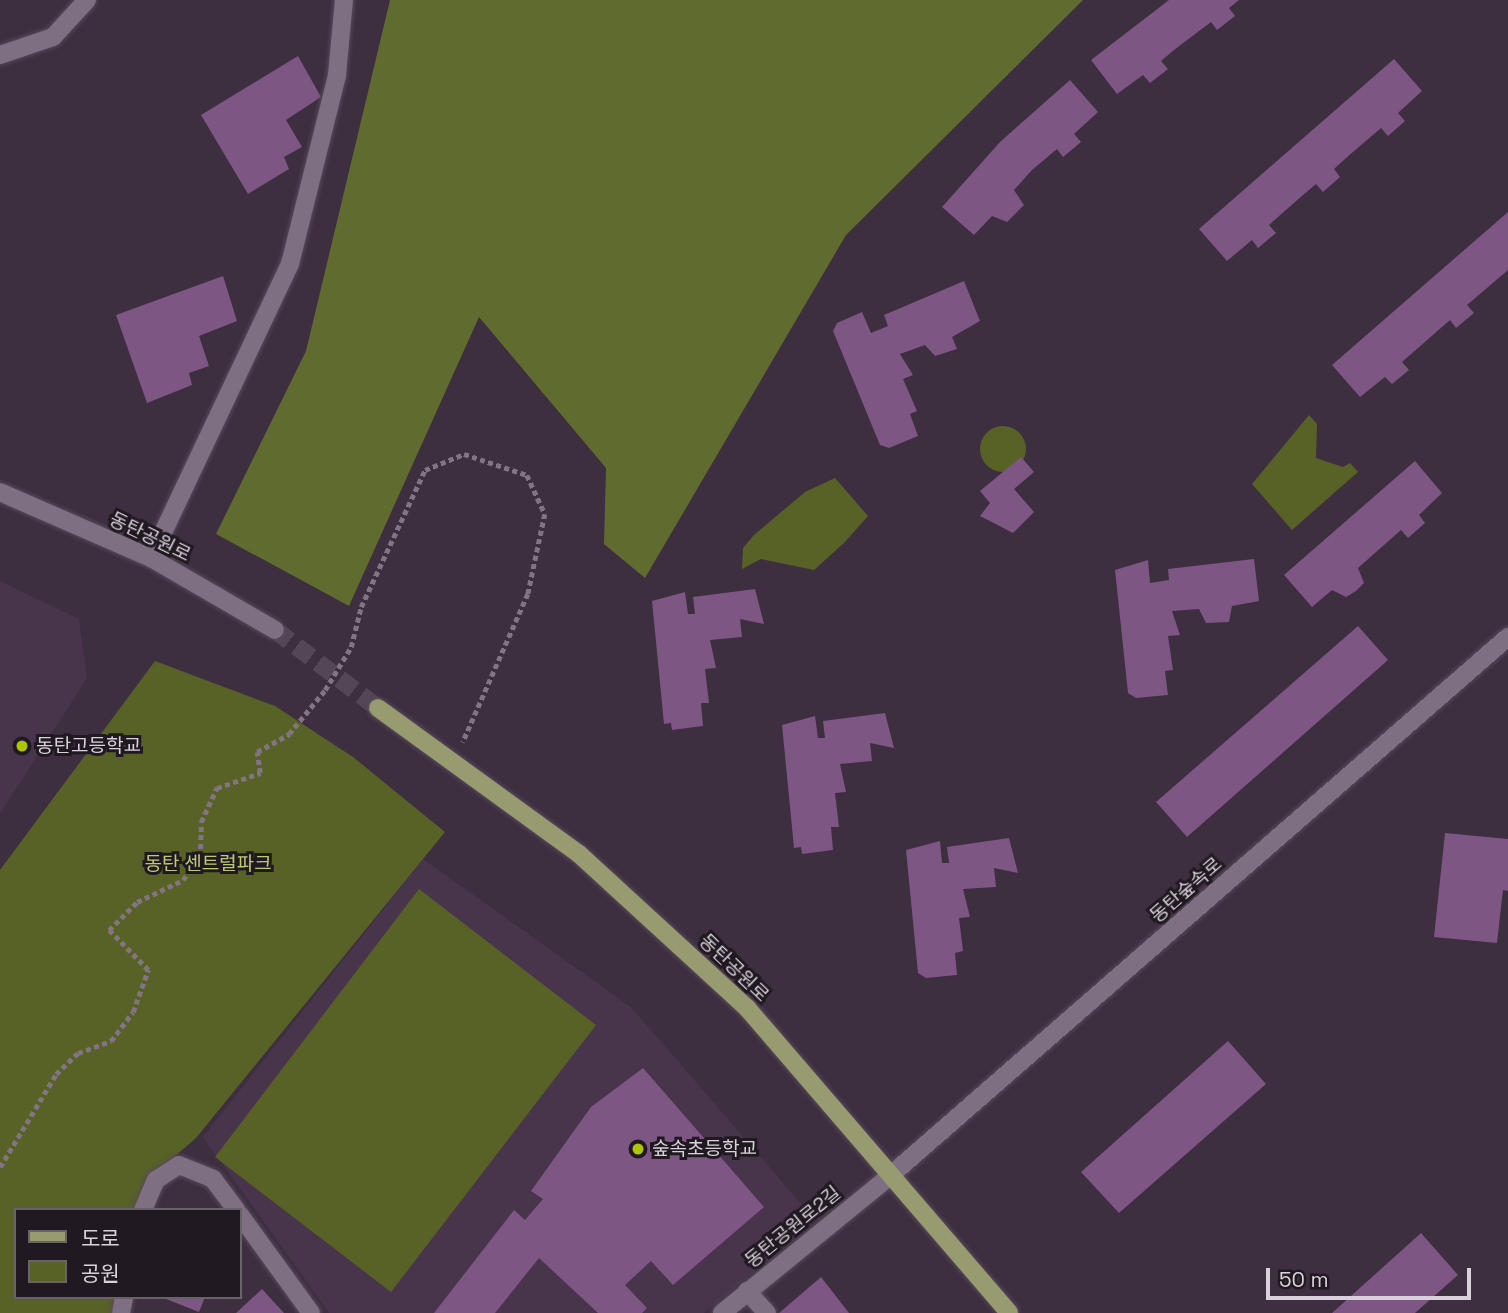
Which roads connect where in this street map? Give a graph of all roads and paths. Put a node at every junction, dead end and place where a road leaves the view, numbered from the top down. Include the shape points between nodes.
1 (87, 0) edge
2 (344, 0) edge
3 (0, 55) edge
4 (0, 492) edge
5 (151, 558) junction
6 (275, 630) tunnel mouth
7 (1507, 639) edge
8 (378, 708) tunnel mouth
9 (455, 759) junction
10 (0, 1167) edge
11 (891, 1175) junction
12 (144, 1208) edge
13 (235, 1208) edge
14 (242, 1218) edge
15 (747, 1291) junction
16 (311, 1313) edge
17 (722, 1313) edge
18 (766, 1313) edge
19 (1009, 1313) edge

1 - 3 street via 52,37
2 - 5 street via 337,75 290,264
4 - 5 street, 동탄공원로
5 - 6 street, 동탄공원로
7 - 11 street, 동탄숲속로
8 - 9 main road, 동탄공원로
9 - 10 path via 528,594 545,514 527,475 464,454 425,470 361,607 351,647 325,690 289,734 257,752 260,773 217,788 201,822 200,857 183,880 136,902 109,930 148,971 133,1012 111,1041 78,1053 56,1074
9 - 11 main road, 동탄공원로 via 579,854 747,1008
11 - 15 street, 동탄공원로2길
11 - 19 main road, 동탄공원로
12 - 13 street via 156,1180 179,1166 213,1179
14 - 16 street
15 - 17 street, 동탄공원로2길
15 - 18 street

